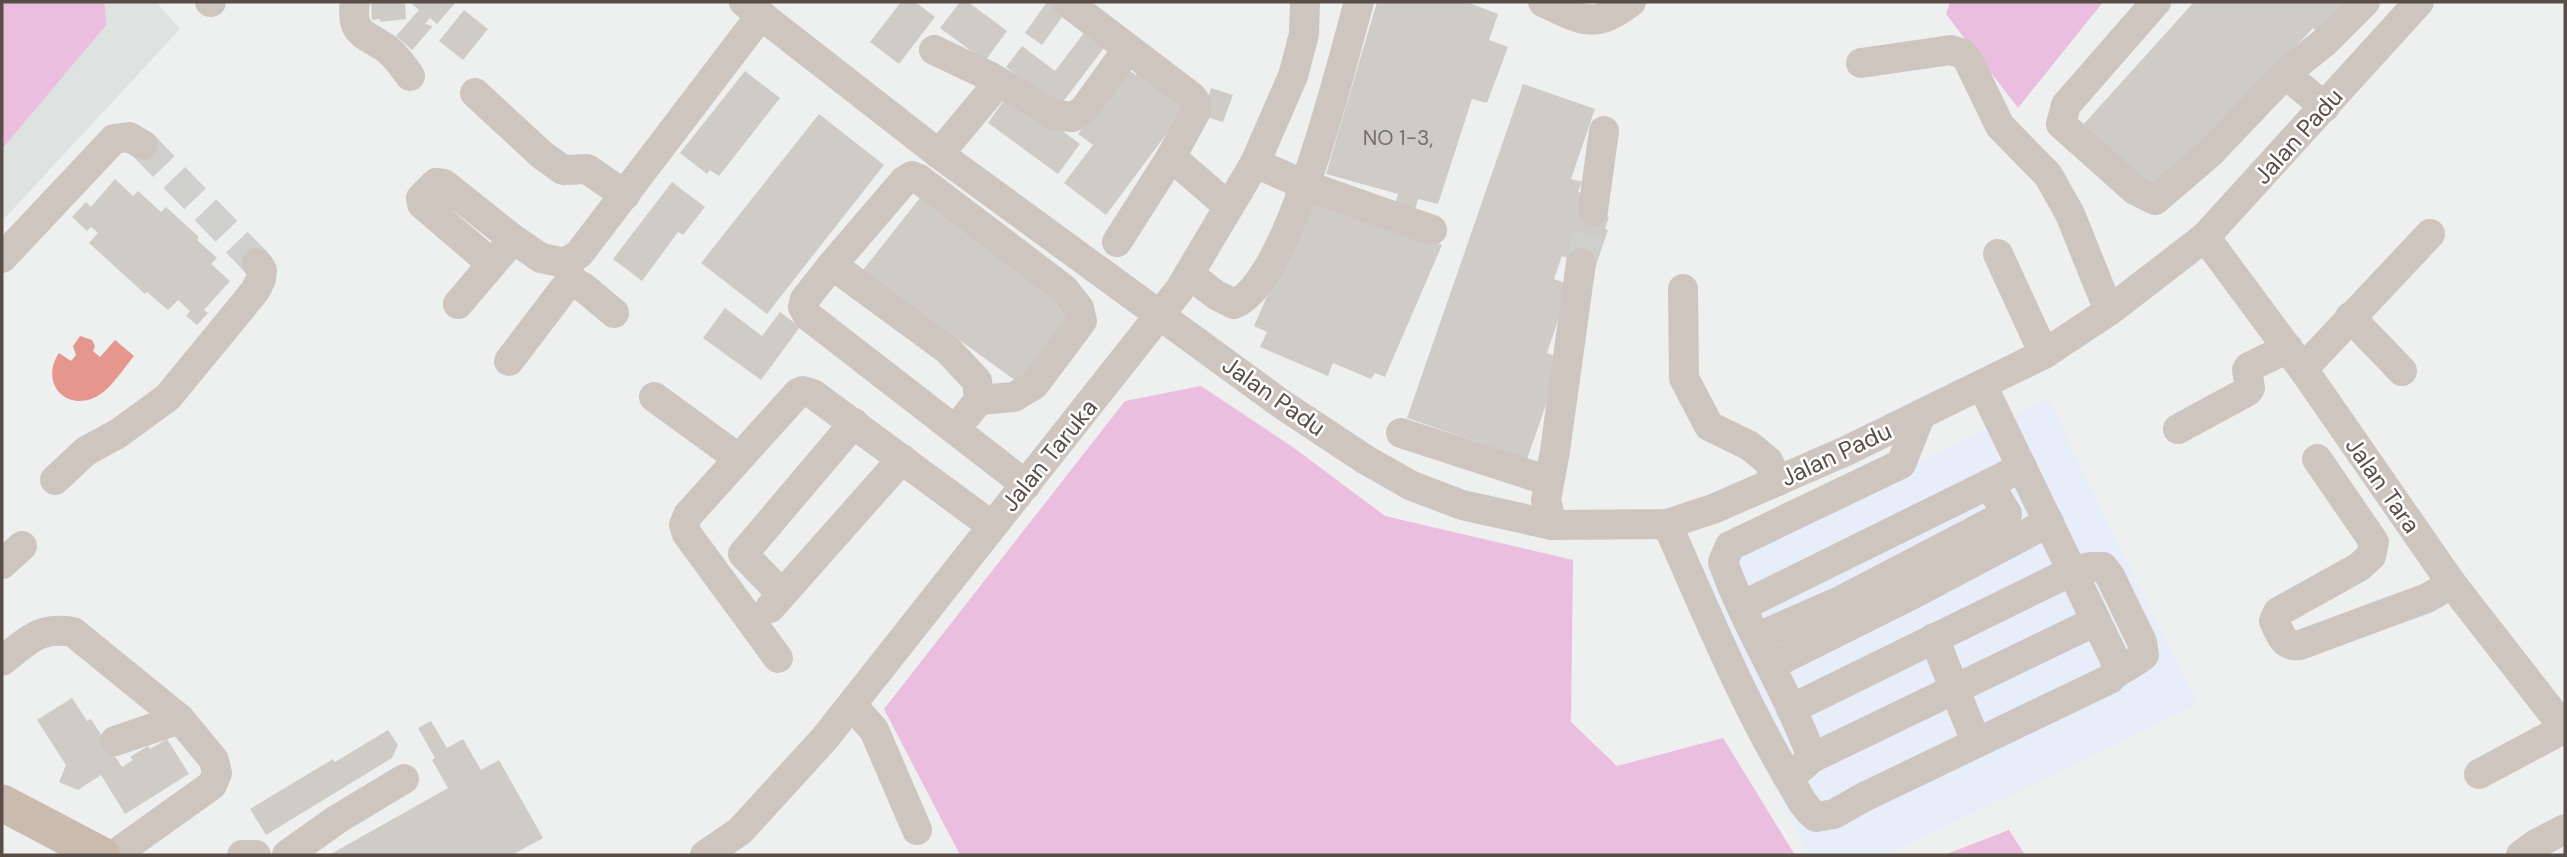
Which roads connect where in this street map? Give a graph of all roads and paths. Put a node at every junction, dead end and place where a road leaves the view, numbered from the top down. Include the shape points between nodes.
1 (355, 2) edge
2 (1067, 2) edge
3 (1305, 2) edge
4 (1359, 2) edge
5 (1543, 2) edge
6 (1631, 2) edge
7 (2156, 2) edge
8 (2365, 2) edge
9 (2419, 2) edge
10 (752, 8) edge
11 (1304, 34) junction
12 (1347, 42) junction
13 (934, 50) dead end
14 (1127, 50) junction
15 (1861, 63) dead end
16 (1296, 66) junction
17 (2285, 74) junction
18 (410, 76) dead end
19 (1337, 81) junction
20 (999, 82) junction
21 (475, 93) dead end
22 (2325, 107) junction
23 (1604, 131) dead end
24 (143, 145) tunnel mouth
25 (939, 154) junction
26 (1171, 157) junction
27 (1255, 163) junction
28 (1305, 185) junction
29 (625, 195) junction
30 (1228, 206) junction
31 (1593, 211) tunnel mouth
32 (1432, 230) dead end
33 (2430, 233) dead end
34 (2205, 237) junction
35 (513, 239) junction
36 (1117, 242) dead end
37 (1998, 254) dead end
38 (2, 258) edge
39 (1581, 262) tunnel mouth
40 (257, 263) dead end
41 (492, 264) junction
42 (832, 265) junction
43 (569, 272) junction
44 (1189, 274) junction
45 (1683, 289) dead end
46 (458, 304) dead end
47 (2109, 312) junction
48 (614, 313) dead end
49 (1161, 316) junction
50 (2350, 317) junction
51 (2043, 354) junction
52 (2295, 358) junction
53 (509, 361) dead end
54 (2402, 371) dead end
55 (1982, 385) junction
56 (654, 397) dead end
57 (979, 400) junction
58 (1921, 414) junction
59 (854, 423) junction
60 (2178, 429) dead end
61 (954, 432) junction
62 (1401, 433) dead end
63 (738, 458) junction
64 (902, 459) junction
65 (2318, 459) dead end
66 (2022, 467) junction
67 (55, 480) dead end
68 (1549, 481) junction
69 (1778, 481) junction
70 (1989, 484) junction
71 (1026, 485) junction
72 (2043, 510) junction
73 (1552, 524) junction
74 (1667, 524) junction
75 (2013, 525) junction
76 (992, 526) junction
77 (2072, 571) junction
78 (2452, 584) junction
79 (782, 594) junction
80 (1742, 606) junction
81 (2096, 621) junction
82 (1851, 624) junction
83 (753, 626) junction
84 (1758, 637) junction
85 (1934, 638) junction
86 (778, 658) dead end
87 (2, 661) edge
88 (1771, 665) junction
89 (1872, 668) junction
90 (2116, 672) junction
91 (1956, 690) junction
92 (852, 705) junction
93 (1791, 709) junction
94 (180, 719) junction
95 (2565, 729) edge
96 (115, 741) dead end
97 (1976, 742) junction
98 (1812, 758) junction
99 (2479, 774) dead end
100 (1789, 778) junction
101 (404, 779) dead end
102 (2, 803) edge
103 (2565, 829) edge
104 (917, 830) dead end
105 (746, 843) edge
106 (290, 854) edge
107 (101, 855) edge
108 (114, 855) edge
109 (242, 855) edge
110 (256, 855) edge
111 (705, 855) edge
112 (2521, 855) edge

1 - 18 street via 356,26 396,57
2 - 14 street
3 - 11 street, Jalan Taruka
4 - 12 street
5 - 6 street via 1584,20 1610,17
7 - 17 street via 2066,105 2061,124 2135,190 2155,200 2211,152
8 - 17 street
9 - 22 street, Jalan Padu
10 - 25 street, Jalan Padu
10 - 29 street
11 - 12 street
11 - 16 street, Jalan Taruka
12 - 19 street
13 - 20 street
14 - 20 street via 1083,111 1072,117 1055,115
14 - 26 street via 1196,103
15 - 47 street via 1951,50 1963,54 2000,125 2036,161 2070,214
16 - 19 street
16 - 27 street, Jalan Taruka
17 - 22 street
19 - 28 street
20 - 25 street
21 - 29 street via 563,170 587,169
22 - 34 street, Jalan Padu
23 - 31 street
24 - 38 street via 129,137 114,139
25 - 49 street, Jalan Padu
26 - 30 street
26 - 36 street
27 - 28 street
27 - 30 street, Jalan Taruka
28 - 32 street
28 - 44 street via 1266,271 1245,300 1234,304
29 - 43 street
30 - 44 street, Jalan Taruka
33 - 50 street
34 - 47 street, Jalan Padu
34 - 52 street, Jalan Tara
35 - 41 street
35 - 41 street via 444,184 436,183 421,198 424,207
35 - 43 street
37 - 51 street
39 - 68 street
40 - 67 street via 262,270 255,291 168,397 86,451
41 - 46 street
42 - 57 street via 947,350 977,381
42 - 57 street via 912,176 1064,289 1079,308 1082,321 1073,335 1034,385 1014,397
42 - 61 street via 805,299 808,316
43 - 48 street
43 - 53 street via 563,290
44 - 49 street, Jalan Taruka
45 - 69 street via 1684,378 1709,426 1750,446 1768,461
47 - 51 street, Jalan Padu
49 - 71 street, Jalan Taruka
49 - 73 street, Jalan Padu via 1280,403 1412,486 1462,505
50 - 52 street
50 - 54 street
51 - 55 street, Jalan Padu
52 - 60 street via 2249,368 2248,391
52 - 78 street, Jalan Tara
55 - 58 street, Jalan Padu
55 - 66 street
56 - 63 street
57 - 61 street
58 - 69 street, Jalan Padu
58 - 80 street via 1901,464 1730,546 1723,562
59 - 63 street via 803,391
59 - 64 street
59 - 79 street via 743,554
61 - 71 street
62 - 68 street
63 - 83 street via 684,525
64 - 76 street
64 - 79 street
65 - 78 street via 2374,542 2371,556 2359,567 2278,611 2274,621 2285,643 2300,645
66 - 70 street
66 - 72 street
68 - 73 street via 1546,500
69 - 74 street, Jalan Padu
70 - 75 street
70 - 80 street
71 - 76 street, Jalan Taruka
72 - 75 street
72 - 77 street
73 - 74 street, Jalan Padu
74 - 100 street
75 - 82 street
75 - 84 street
76 - 92 street, Jalan Taruka
77 - 81 street
77 - 85 street
77 - 90 street via 2103,567 2142,642 2155,652
78 - 95 street, Jalan Tara
79 - 83 street
80 - 84 street
81 - 90 street
81 - 91 street
82 - 88 street
82 - 89 street
83 - 86 street
84 - 88 street
85 - 89 street
85 - 91 street
87 - 94 street via 34,636 53,628 72,632
88 - 93 street
89 - 93 street
90 - 97 street
91 - 97 street
91 - 98 street
92 - 104 street via 874,730
92 - 105 street, Jalan Taruka
93 - 98 street
94 - 96 street
94 - 108 street via 214,760 217,773 212,785
95 - 99 street
97 - 100 street via 1833,814 1816,817 1805,808
98 - 100 street
101 - 106 street
102 - 107 main road
103 - 112 street
105 - 111 street, Jalan Taruka
109 - 110 street

